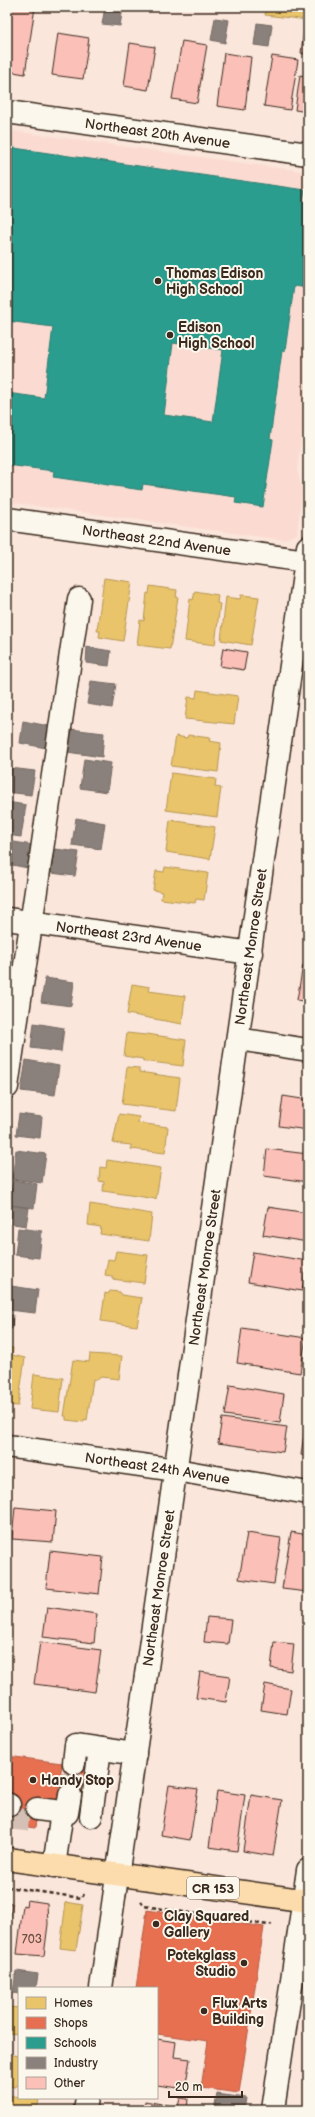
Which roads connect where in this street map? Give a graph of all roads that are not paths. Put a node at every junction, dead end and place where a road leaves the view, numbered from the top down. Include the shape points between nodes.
1 (7, 112) edge
2 (308, 154) edge
3 (7, 519) edge
4 (307, 554) edge
5 (79, 599) dead end
6 (304, 608) edge
7 (7, 919) edge
8 (31, 922) junction
9 (251, 953) junction
10 (238, 1039) junction
11 (308, 1050) edge
12 (7, 1087) edge
13 (7, 1446) edge
14 (176, 1470) junction
15 (308, 1493) edge
16 (100, 1749) junction
17 (135, 1754) junction
18 (74, 1763) tunnel mouth
19 (65, 1811) junction
20 (36, 1815) tunnel mouth
21 (91, 1816) junction
22 (125, 1820) junction
23 (7, 1859) edge
24 (54, 1866) junction
25 (308, 1870) edge
26 (117, 1874) junction
27 (306, 1900) edge
28 (101, 1987) edge
29 (87, 2099) edge
30 (85, 2110) edge
31 (273, 2110) edge

1 - 2 street, Northeast 20th Avenue
3 - 4 street, Northeast 22nd Avenue
4 - 6 street, Northeast Monroe Street
5 - 8 street
6 - 9 street, Northeast Monroe Street
7 - 8 street, Northeast 23rd Avenue
8 - 9 street, Northeast 23rd Avenue
8 - 12 street
9 - 10 street, Northeast Monroe Street
10 - 11 street
10 - 14 street, Northeast Monroe Street
13 - 14 street, Northeast 24th Avenue
14 - 15 street, Northeast 24th Avenue
14 - 17 street, Northeast Monroe Street
16 - 17 street
16 - 18 street via 76,1745
16 - 21 street
17 - 22 street, Northeast Monroe Street
19 - 20 street
19 - 21 street
19 - 24 street
21 - 22 street
22 - 26 street, Northeast Monroe Street
23 - 24 main road, CR 153
24 - 26 main road, CR 153
25 - 27 street
26 - 27 main road, CR 153
26 - 28 street, Northeast Monroe Street
27 - 31 street
29 - 30 street

